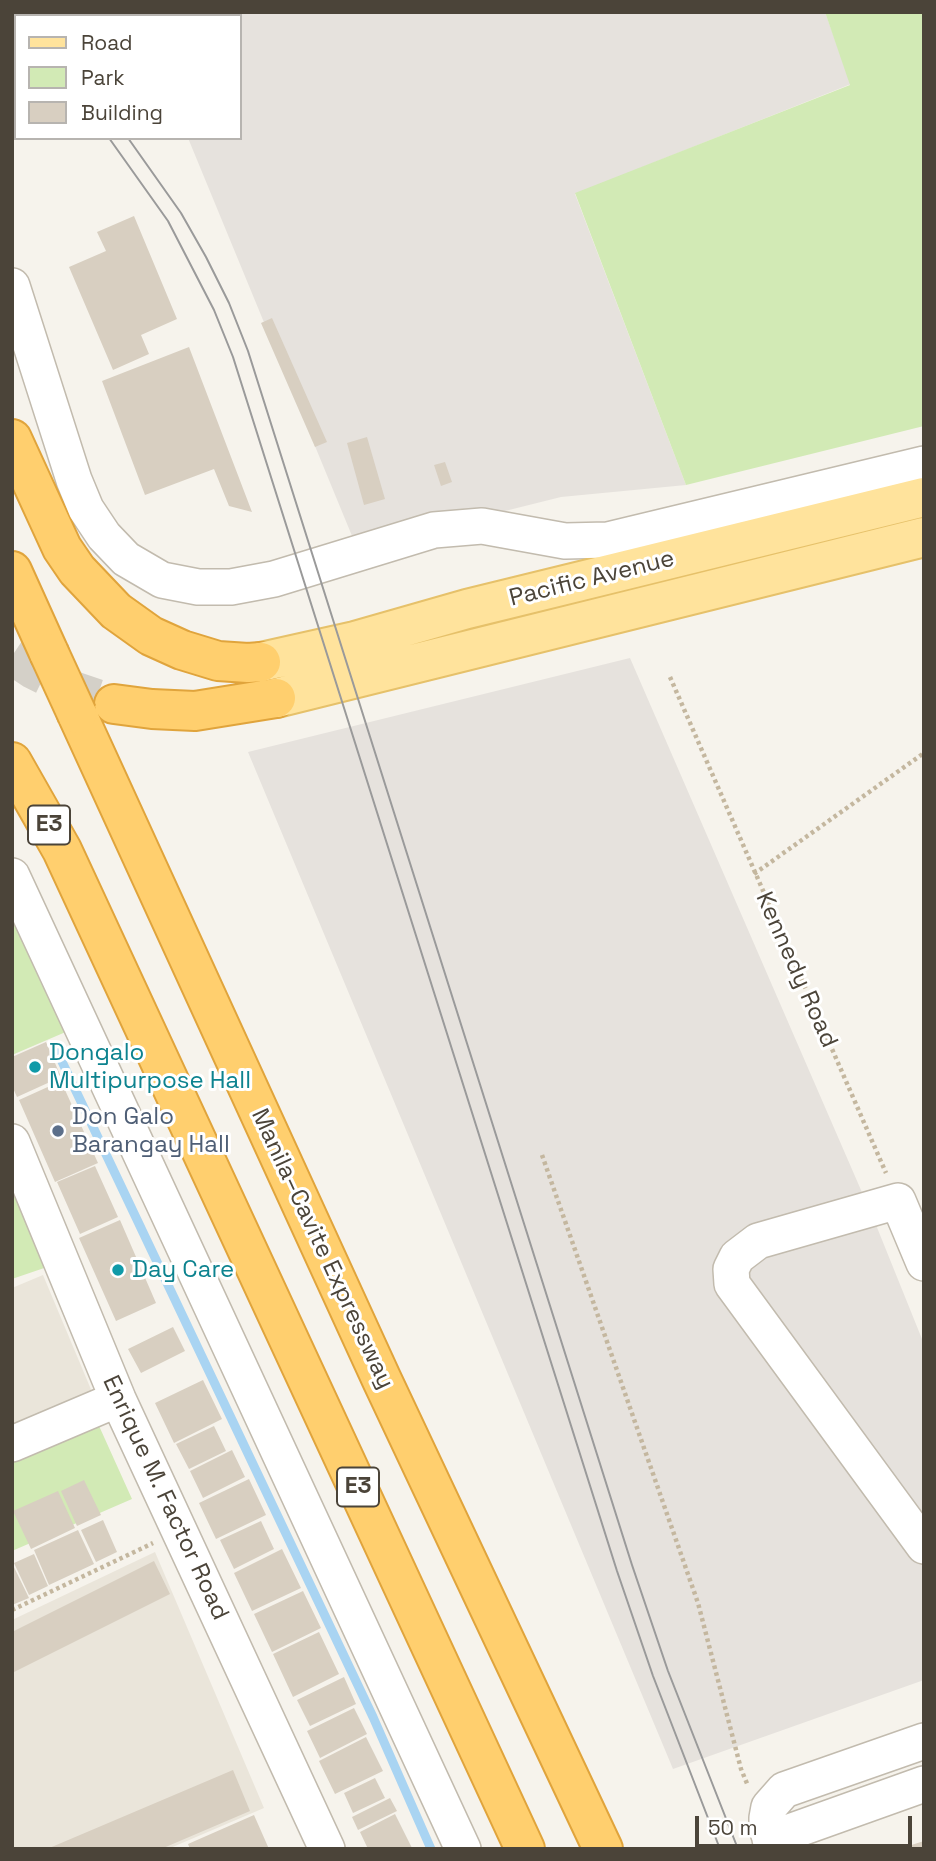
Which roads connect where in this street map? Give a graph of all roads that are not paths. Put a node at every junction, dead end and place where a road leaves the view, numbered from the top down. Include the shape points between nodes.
1 (12, 286) edge
2 (12, 439) edge
3 (924, 464) edge
4 (924, 497) edge
5 (924, 537) edge
6 (12, 571) edge
7 (261, 662) joint
8 (276, 698) joint
9 (114, 704) tunnel mouth
10 (12, 762) edge
11 (12, 876) edge
12 (12, 1142) edge
13 (924, 1263) edge
14 (118, 1399) junction
15 (12, 1444) edge
16 (924, 1546) edge
17 (924, 1741) edge
18 (924, 1784) edge
19 (772, 1844) edge
20 (327, 1849) edge
21 (463, 1849) edge
22 (525, 1849) edge
23 (603, 1849) edge

1 - 3 street via 86,509 126,559 163,579 198,587 274,579 434,530 482,526 565,541 607,540
2 - 7 highway via 62,548 116,611 144,632 181,650 218,661
4 - 7 main road, Pacific Avenue
5 - 8 main road, Pacific Avenue
6 - 23 highway, Manila–Cavite Expressway, bridge via 381,1378
8 - 9 highway via 195,711
10 - 22 highway, E3 via 62,850
11 - 21 street
12 - 14 street, Enrique M. Factor Road
13 - 16 street via 898,1201 758,1241 737,1257 731,1269 732,1284
14 - 15 street
14 - 20 street, Enrique M. Factor Road
17 - 19 street via 783,1790 769,1807 767,1829
18 - 19 street

